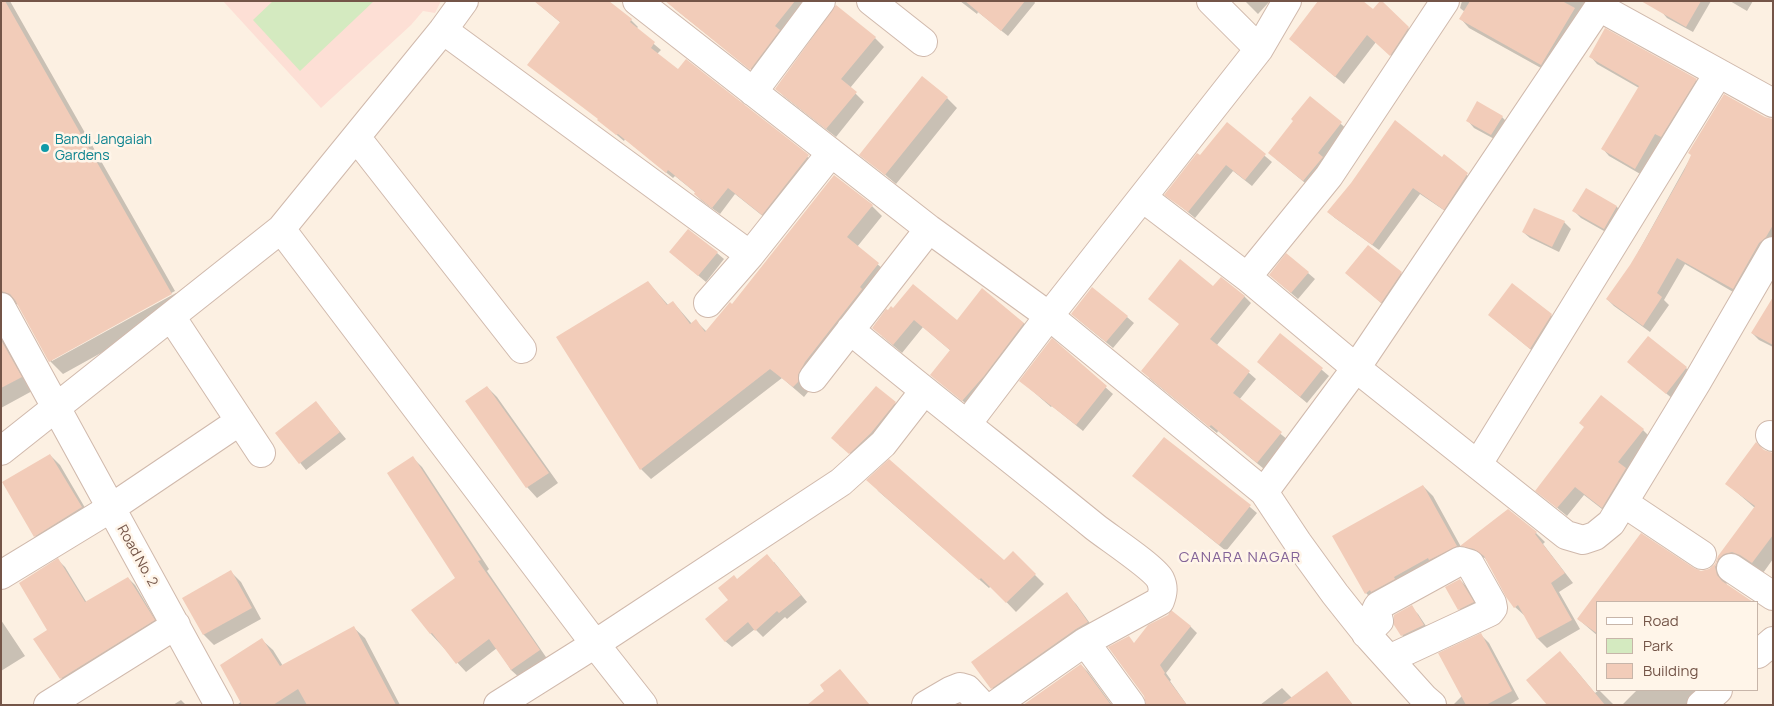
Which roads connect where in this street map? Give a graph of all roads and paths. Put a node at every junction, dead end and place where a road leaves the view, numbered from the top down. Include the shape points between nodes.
1 (464, 1) edge
2 (821, 1) edge
3 (870, 1) edge
4 (1211, 1) edge
5 (1287, 1) edge
6 (1445, 1) edge
7 (648, 4) edge
8 (1601, 4) edge
9 (443, 30) junction
10 (923, 42) dead end
11 (1259, 49) junction
12 (1718, 74) junction
13 (753, 92) junction
14 (1773, 103) edge
15 (356, 136) junction
16 (831, 153) junction
17 (1143, 198) junction
18 (281, 229) junction
19 (929, 229) junction
20 (1772, 252) edge
21 (750, 255) junction
22 (1247, 277) junction
23 (708, 303) dead end
24 (1, 307) edge
25 (1049, 316) junction
26 (172, 318) junction
27 (850, 330) junction
28 (522, 349) dead end
29 (1356, 368) junction
30 (813, 378) dead end
31 (924, 391) junction
32 (55, 407) junction
33 (240, 421) junction
34 (967, 424) junction
35 (1, 451) edge
36 (261, 453) dead end
37 (1478, 464) junction
38 (1264, 492) junction
39 (1624, 503) junction
40 (111, 508) junction
41 (1702, 555) dead end
42 (1731, 568) dead end
43 (1, 575) edge
44 (1773, 596) edge
45 (176, 625) junction
46 (1366, 634) junction
47 (1773, 641) edge
48 (1085, 642) junction
49 (595, 644) junction
50 (1759, 653) edge
51 (1389, 659) junction
52 (1717, 691) edge
53 (1425, 703) edge
54 (48, 705) edge
55 (219, 705) edge
56 (498, 705) edge
57 (643, 705) edge
58 (926, 705) edge
59 (982, 705) edge
60 (994, 705) edge
61 (1131, 705) edge
62 (1701, 705) edge

1 - 9 street
2 - 13 street
3 - 10 street
4 - 11 street
5 - 11 street
6 - 22 street via 1329,176
7 - 13 street
8 - 12 street
8 - 29 street
9 - 15 street
9 - 21 street
11 - 17 street
12 - 14 street
12 - 37 street
13 - 16 street
15 - 18 street
15 - 28 street
16 - 19 street
16 - 21 street
17 - 22 street
17 - 25 street
18 - 26 street
18 - 49 street
19 - 25 street
19 - 27 street
20 - 39 street
21 - 23 street
22 - 29 street
24 - 32 street, Road No. 2
25 - 34 street
25 - 38 street
26 - 32 street
26 - 33 street
27 - 30 street
27 - 31 street
29 - 37 street
29 - 38 street
31 - 34 street
31 - 49 street via 883,444 841,482
32 - 35 street
32 - 40 street, Road No. 2
33 - 36 street
33 - 40 street
34 - 48 street via 1160,579 1163,592 1160,601
37 - 39 street via 1566,535 1574,538 1583,540 1595,536 1611,523
38 - 46 street
39 - 41 street
40 - 43 street
40 - 45 street, Road No. 2
42 - 44 street
45 - 54 street
45 - 55 street, Road No. 2
46 - 51 street
46 - 51 street via 1379,621 1378,606 1460,561 1470,564 1492,603 1490,612
47 - 50 street
48 - 60 street
48 - 61 street
49 - 56 street
49 - 57 street
51 - 53 street
52 - 62 street
58 - 59 street via 960,687

